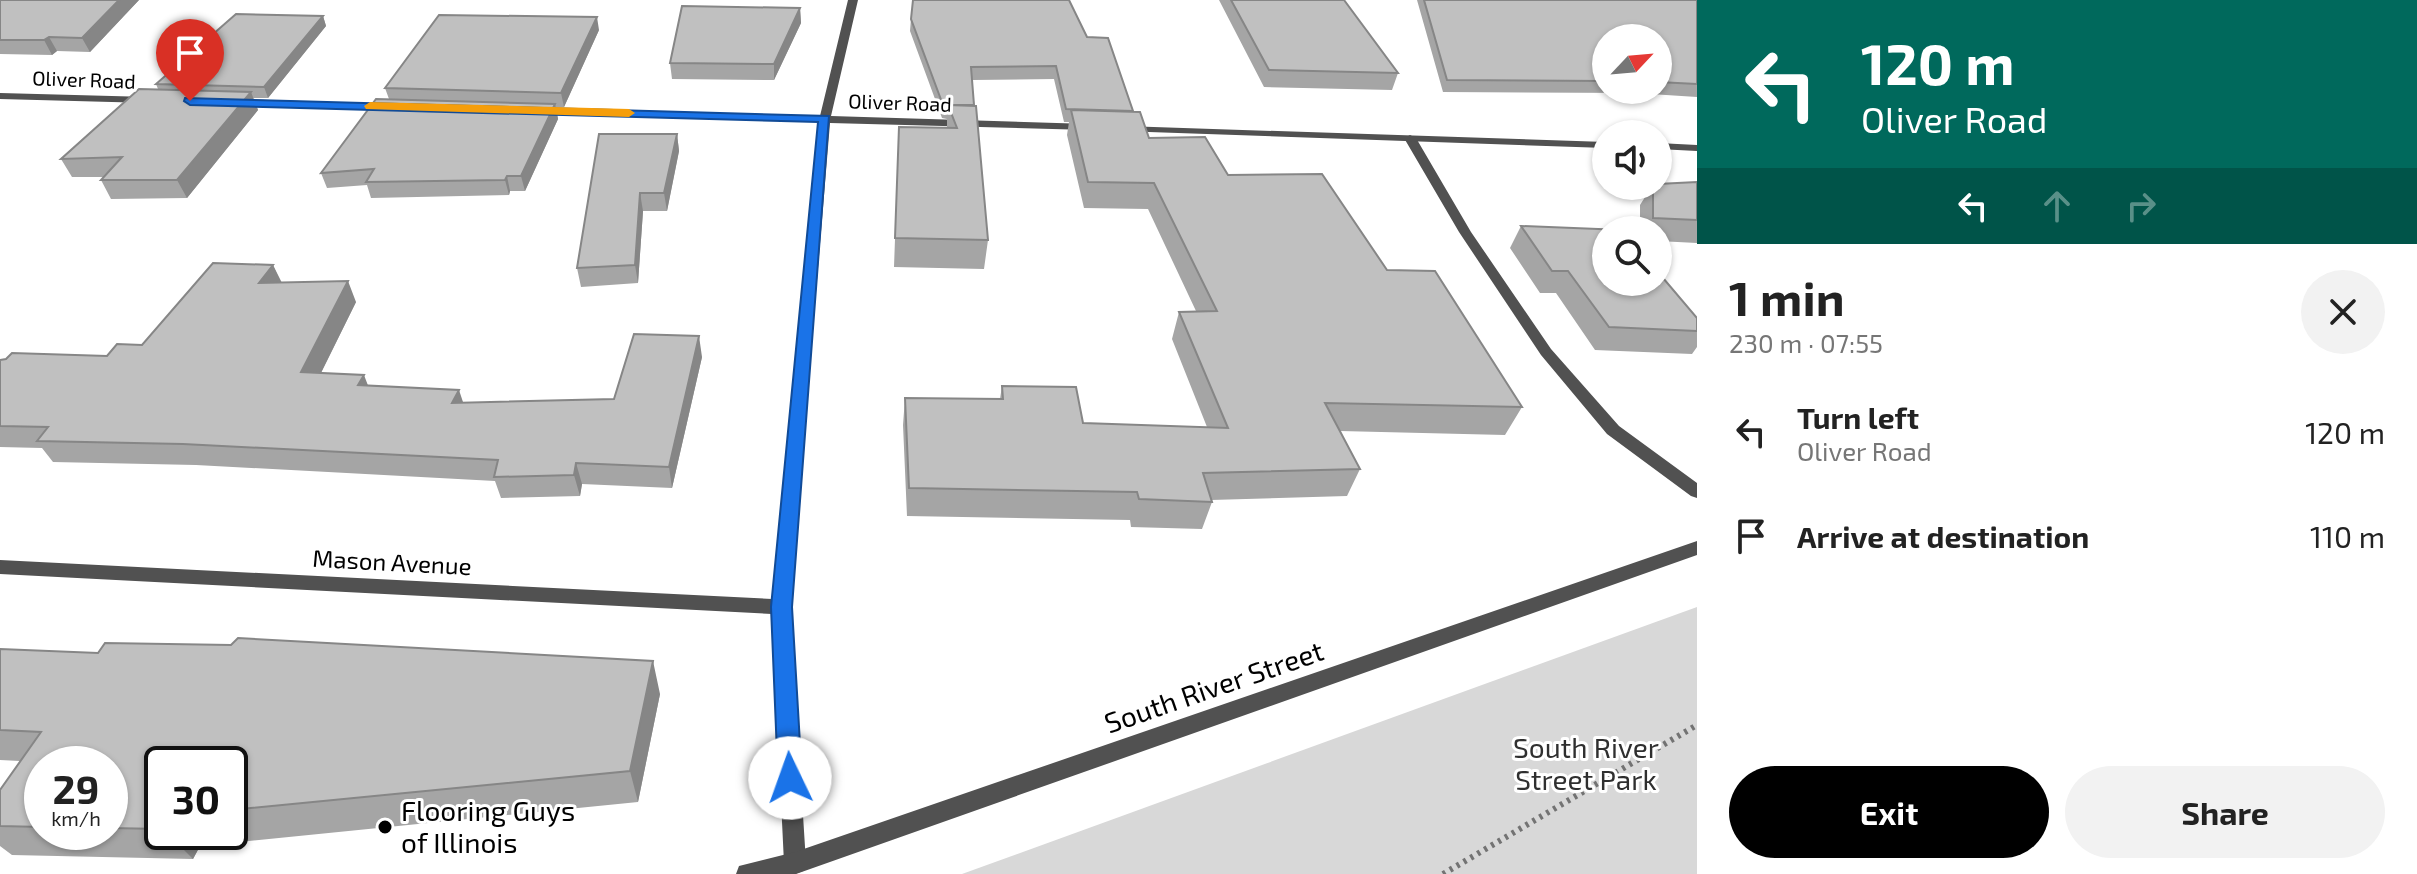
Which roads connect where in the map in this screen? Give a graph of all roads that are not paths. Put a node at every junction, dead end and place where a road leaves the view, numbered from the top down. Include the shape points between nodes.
1 (853, 0) edge
2 (0, 96) edge
3 (158, 100) edge
4 (221, 102) edge
5 (411, 107) edge
6 (522, 110) edge
7 (825, 119) junction
8 (1410, 138) junction
9 (1592, 144) edge
10 (1672, 147) edge
11 (1697, 148) edge
12 (1697, 492) edge
13 (1697, 548) edge
14 (0, 567) edge
15 (781, 607) junction
16 (795, 863) junction
17 (747, 874) edge

1 - 7 street
2 - 3 street, Oliver Road
4 - 5 street
6 - 7 street, Oliver Road
7 - 8 street, Oliver Road
7 - 15 street
8 - 9 street, Oliver Road
8 - 12 street via 1546,352 1613,430
10 - 11 street
13 - 16 street, South River Street
14 - 15 street, Mason Avenue
15 - 16 street
16 - 17 street, South River Street

